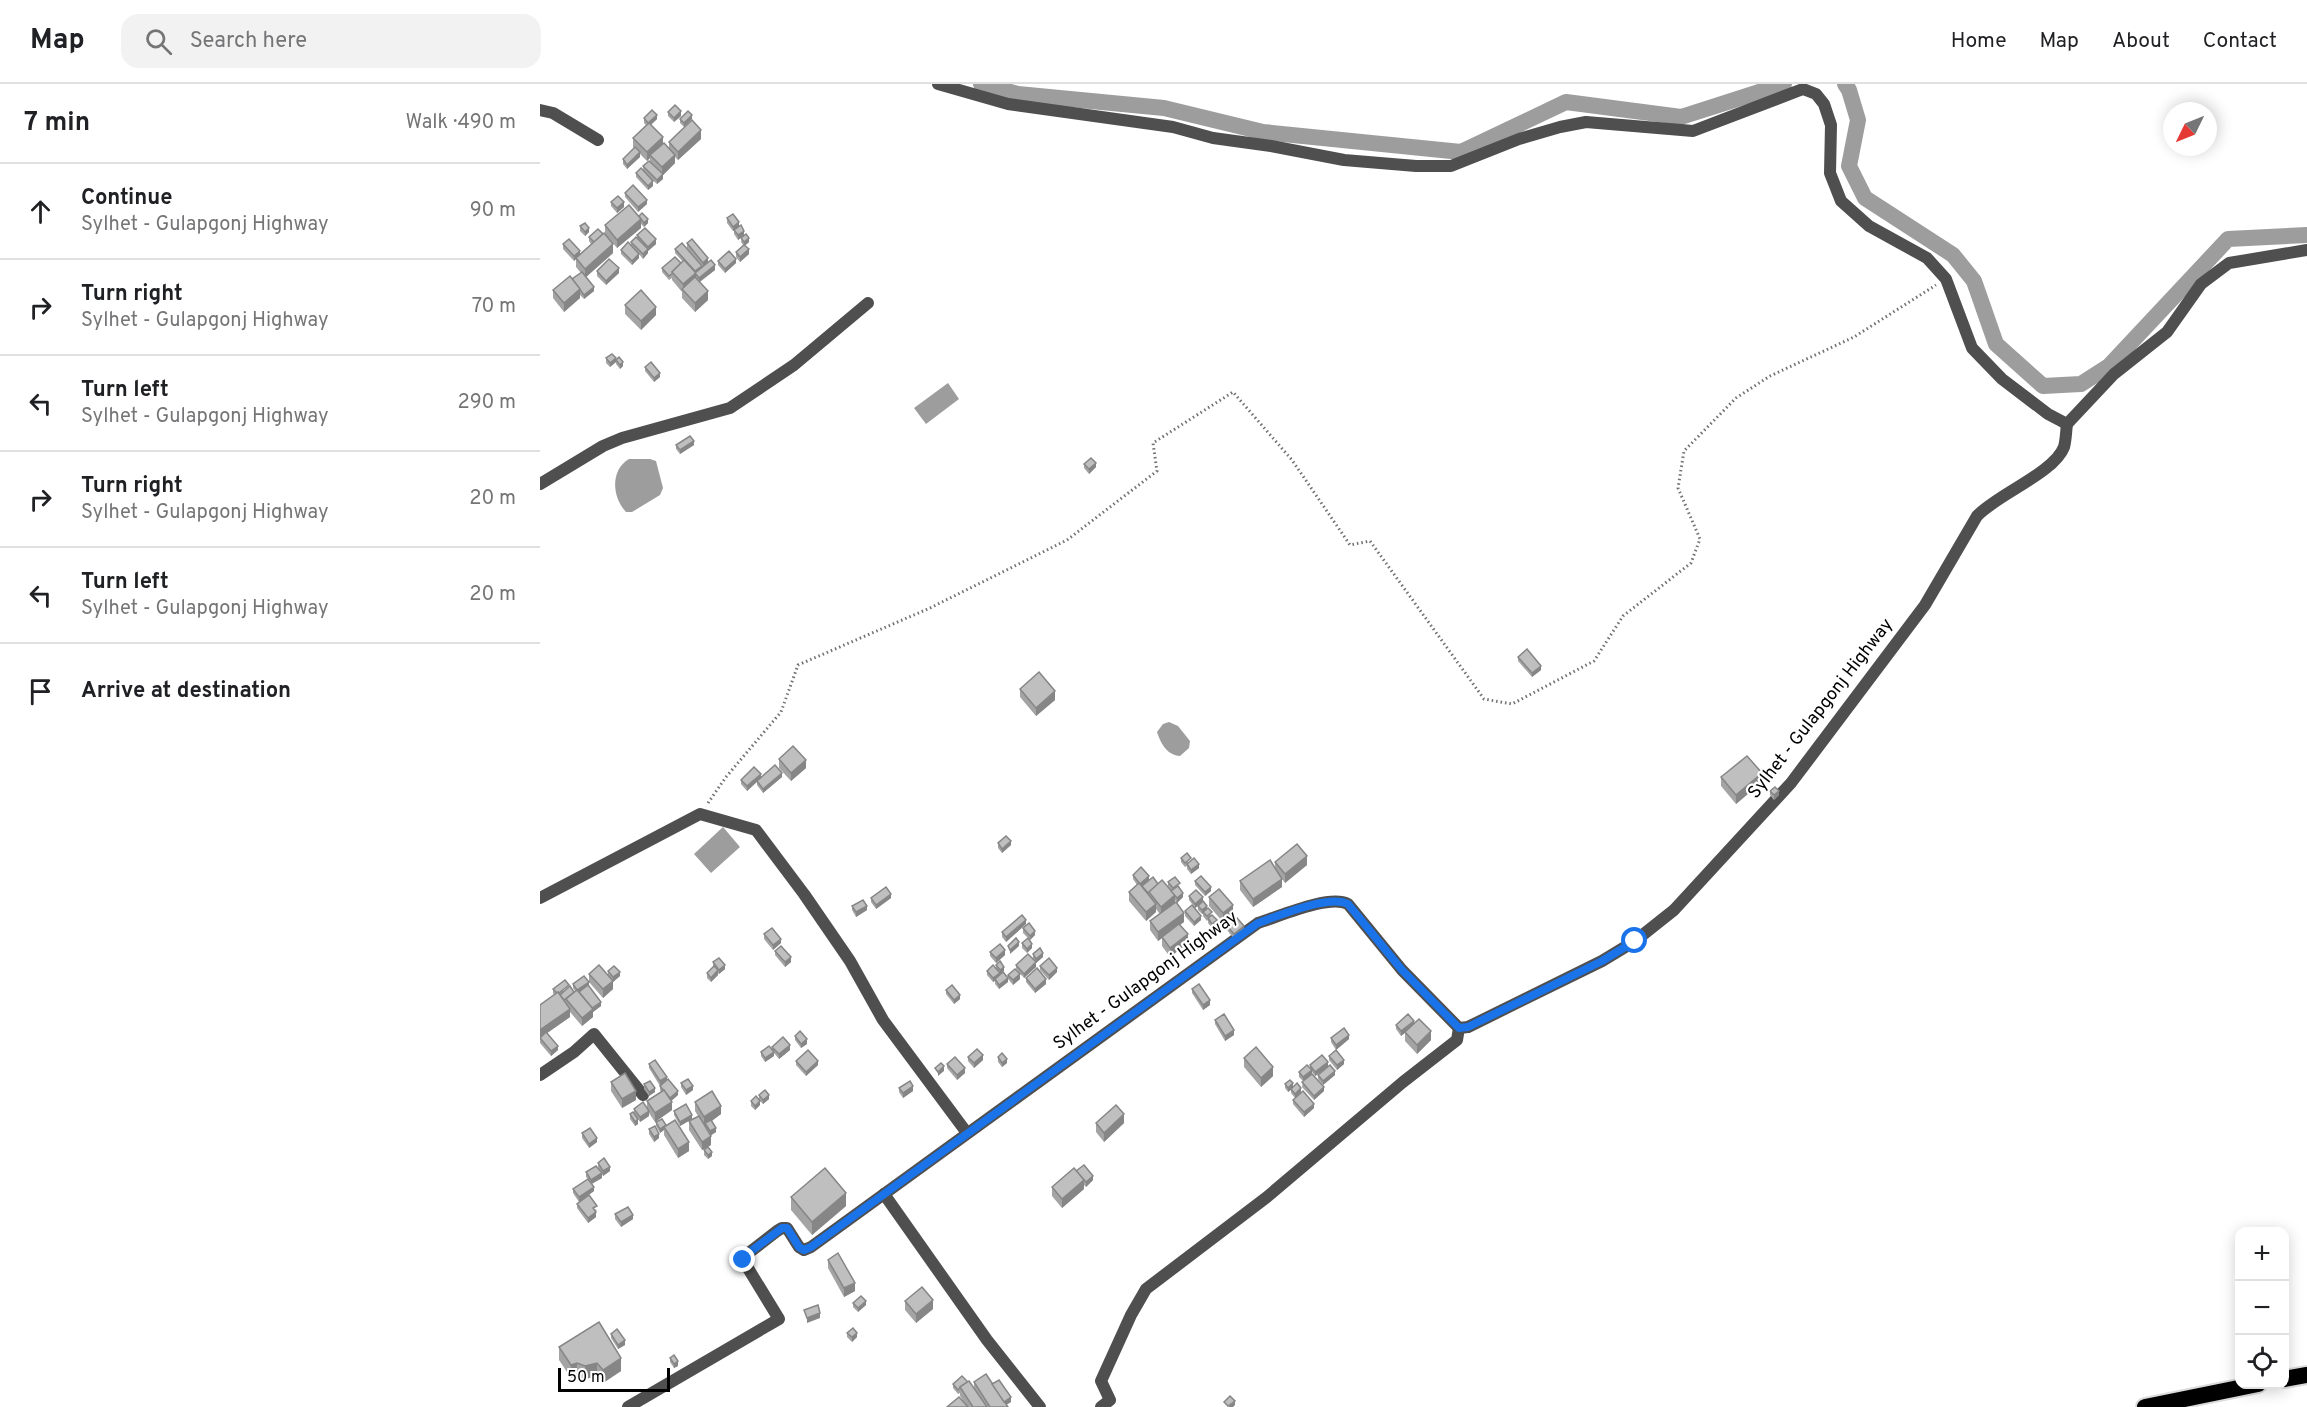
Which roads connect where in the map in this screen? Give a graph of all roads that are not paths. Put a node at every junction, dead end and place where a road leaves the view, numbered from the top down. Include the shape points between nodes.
1 (938, 84) edge
2 (540, 110) edge
3 (598, 140) dead end
4 (2307, 250) edge
5 (868, 303) dead end
6 (2067, 424) junction
7 (540, 484) edge
8 (540, 898) edge
9 (1459, 1028) junction
10 (540, 1076) edge
11 (643, 1095) dead end
12 (967, 1133) junction
13 (884, 1194) junction
14 (2307, 1375) edge
15 (2289, 1378) edge
16 (2235, 1389) edge
17 (628, 1407) edge
18 (1040, 1407) edge
19 (1101, 1407) edge
20 (2145, 1407) edge

1 - 6 street via 1008,104 1173,128 1344,160 1416,166 1451,165 1519,139 1586,122 1694,131 1803,89 1816,94 1824,104 1831,125 1830,173 1841,201 1869,226 1928,258 1946,279 1972,348 2002,379
2 - 3 street via 553,113
4 - 6 street via 2229,263 2201,284 2167,332 2114,374
5 - 7 street via 794,365 730,408 622,438
6 - 9 street, Sylhet - Gulapgonj Highway via 2064,447 2055,459 2036,476 1988,504 1977,516 1925,605 1791,783 1674,910 1602,961
8 - 12 street via 700,814 756,830 850,961 883,1020
9 - 12 street, Sylhet - Gulapgonj Highway via 1402,970 1348,904 1341,900 1313,905 1250,927
9 - 19 street via 1457,1040 1267,1197 1146,1289 1101,1381 1110,1400
10 - 11 street via 594,1034
12 - 13 street, Sylhet - Gulapgonj Highway
13 - 17 street, Sylhet - Gulapgonj Highway via 811,1247 799,1247 787,1228 782,1228 746,1255 743,1260 779,1319
13 - 18 street via 987,1340
14 - 15 highway
16 - 20 highway

